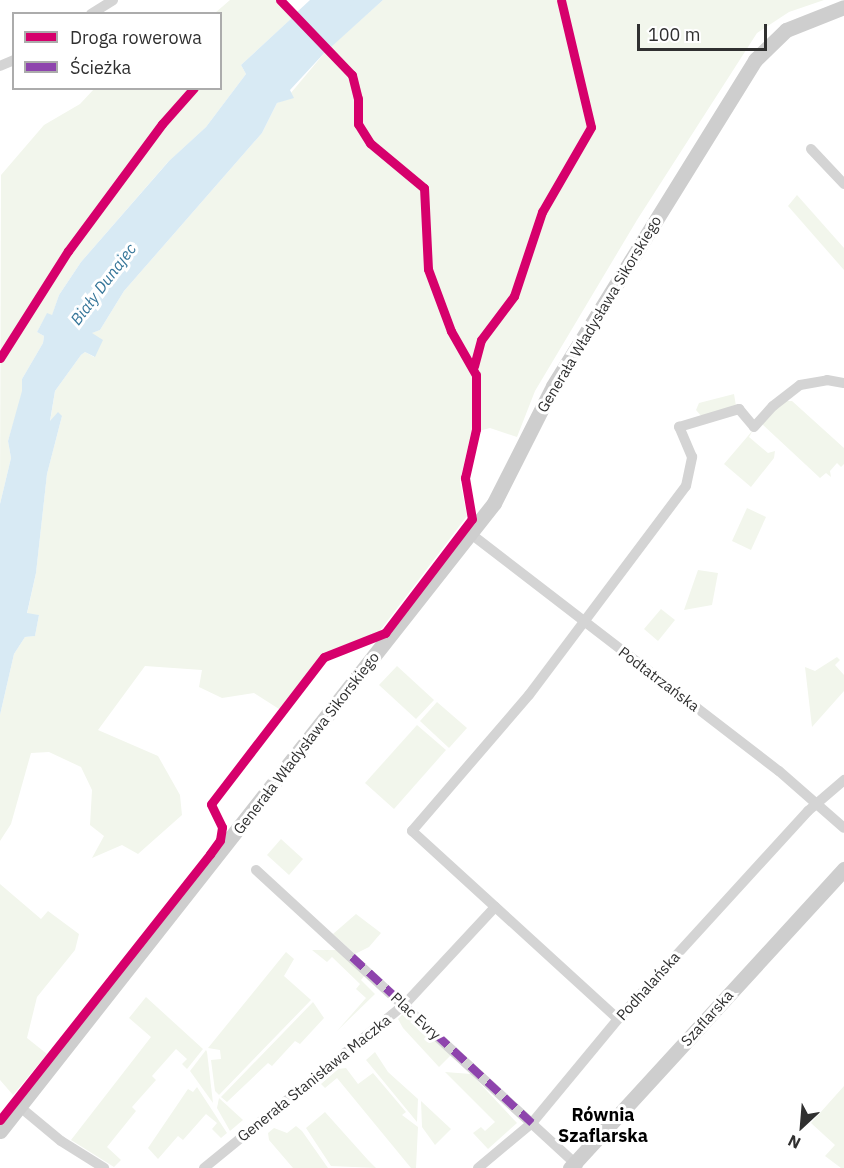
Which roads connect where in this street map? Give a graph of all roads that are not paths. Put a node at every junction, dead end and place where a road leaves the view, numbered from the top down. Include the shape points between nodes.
1 (113, 0) edge
2 (844, 7) edge
3 (94, 12) edge
4 (811, 149) dead end
5 (844, 184) edge
6 (844, 383) edge
7 (471, 534) junction
8 (582, 621) junction
9 (844, 780) edge
10 (817, 803) junction
11 (844, 828) edge
12 (844, 869) edge
13 (256, 870) dead end
14 (495, 907) junction
15 (404, 1005) junction
16 (618, 1019) junction
17 (20, 1107) junction
18 (532, 1123) junction
19 (0, 1131) edge
20 (575, 1167) edge
21 (104, 1168) edge
22 (204, 1168) edge
23 (478, 1168) edge

1 - 3 street
2 - 7 street, Generała Władysława Sikorskiego via 786,30 755,60 557,378 508,481
4 - 5 street
6 - 8 street via 827,380 800,385 754,427 739,409 680,427 692,458 686,486
7 - 8 street, Podtatrzańska
7 - 17 street, Generała Władysława Sikorskiego
8 - 10 street, Podtatrzańska
8 - 14 street via 529,695 412,831
9 - 10 street, Podhalańska
10 - 11 street, Podtatrzańska
10 - 16 street, Podhalańska
12 - 20 street, Szaflarska
13 - 15 street, Plac Evry
14 - 15 street, Generała Stanisława Maczka
14 - 16 street
15 - 18 street, Plac Evry
15 - 22 street, Generała Stanisława Maczka
16 - 18 street, Podhalańska
17 - 19 street, Generała Władysława Sikorskiego
17 - 21 street via 61,1141
18 - 20 street, Plac Evry
18 - 23 street, Podhalańska

